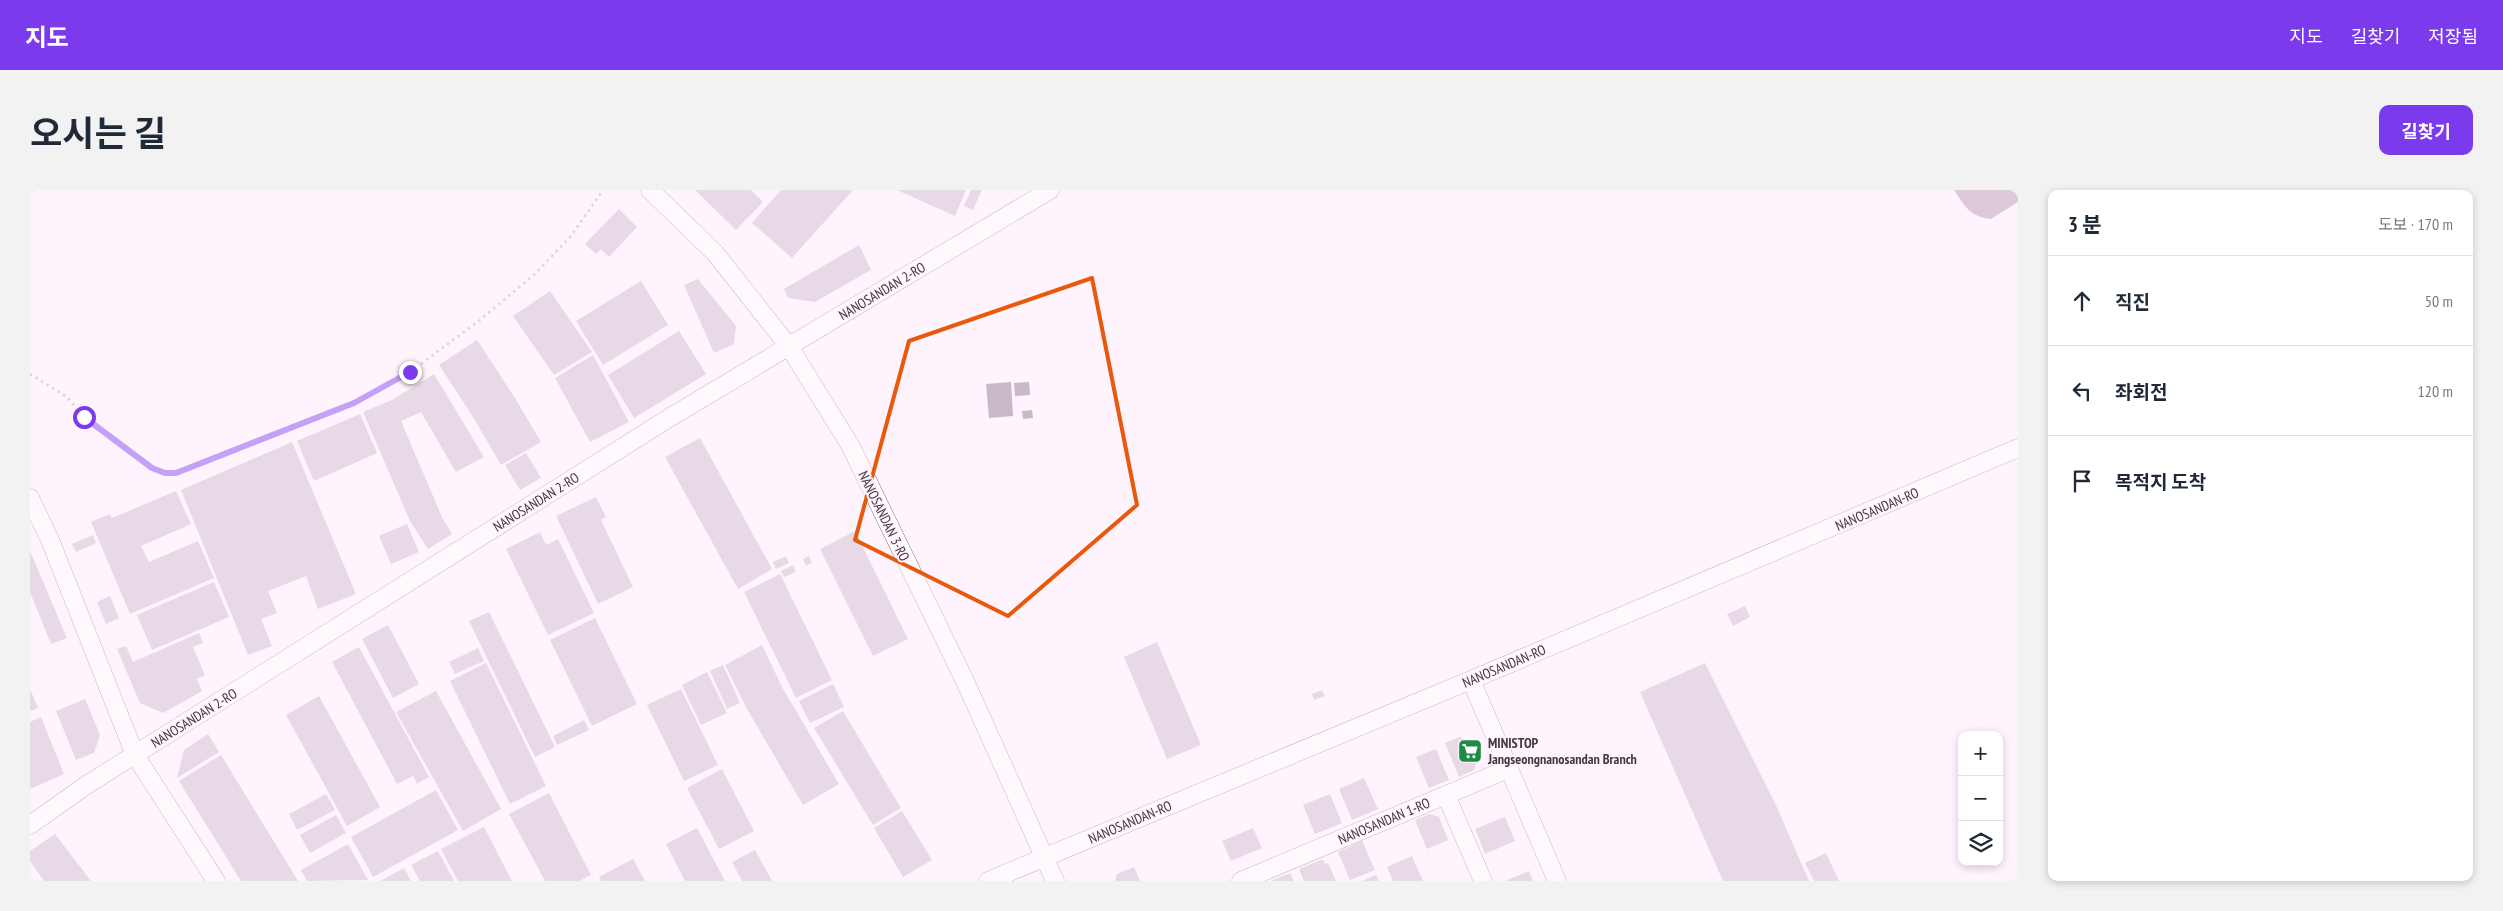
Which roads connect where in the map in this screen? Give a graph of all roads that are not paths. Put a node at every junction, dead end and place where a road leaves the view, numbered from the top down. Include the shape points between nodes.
1 (650, 190) edge
2 (1050, 190) edge
3 (790, 348) junction
4 (2018, 448) edge
5 (30, 498) edge
6 (1471, 680) junction
7 (136, 755) junction
8 (1508, 770) junction
9 (1446, 795) junction
10 (30, 825) edge
11 (1044, 857) junction
12 (1476, 879) edge
13 (216, 881) edge
14 (988, 881) edge
15 (1055, 881) edge
16 (1241, 881) edge
17 (1557, 881) edge

1 - 3 street, NANOSANDAN 3-RO via 715,252
2 - 3 street, NANOSANDAN 2-RO
3 - 7 street, NANOSANDAN 2-RO via 668,418
3 - 11 street, NANOSANDAN 3-RO via 850,446 964,679
4 - 6 street, NANOSANDAN-RO
5 - 7 street
6 - 8 street
6 - 11 street, NANOSANDAN-RO
7 - 10 street, NANOSANDAN 2-RO
7 - 13 street
8 - 9 street
8 - 17 street
9 - 12 street, NANOSANDAN 1-RO
9 - 16 street, NANOSANDAN 1-RO
11 - 14 street, NANOSANDAN-RO
11 - 15 street, NANOSANDAN 3-RO

